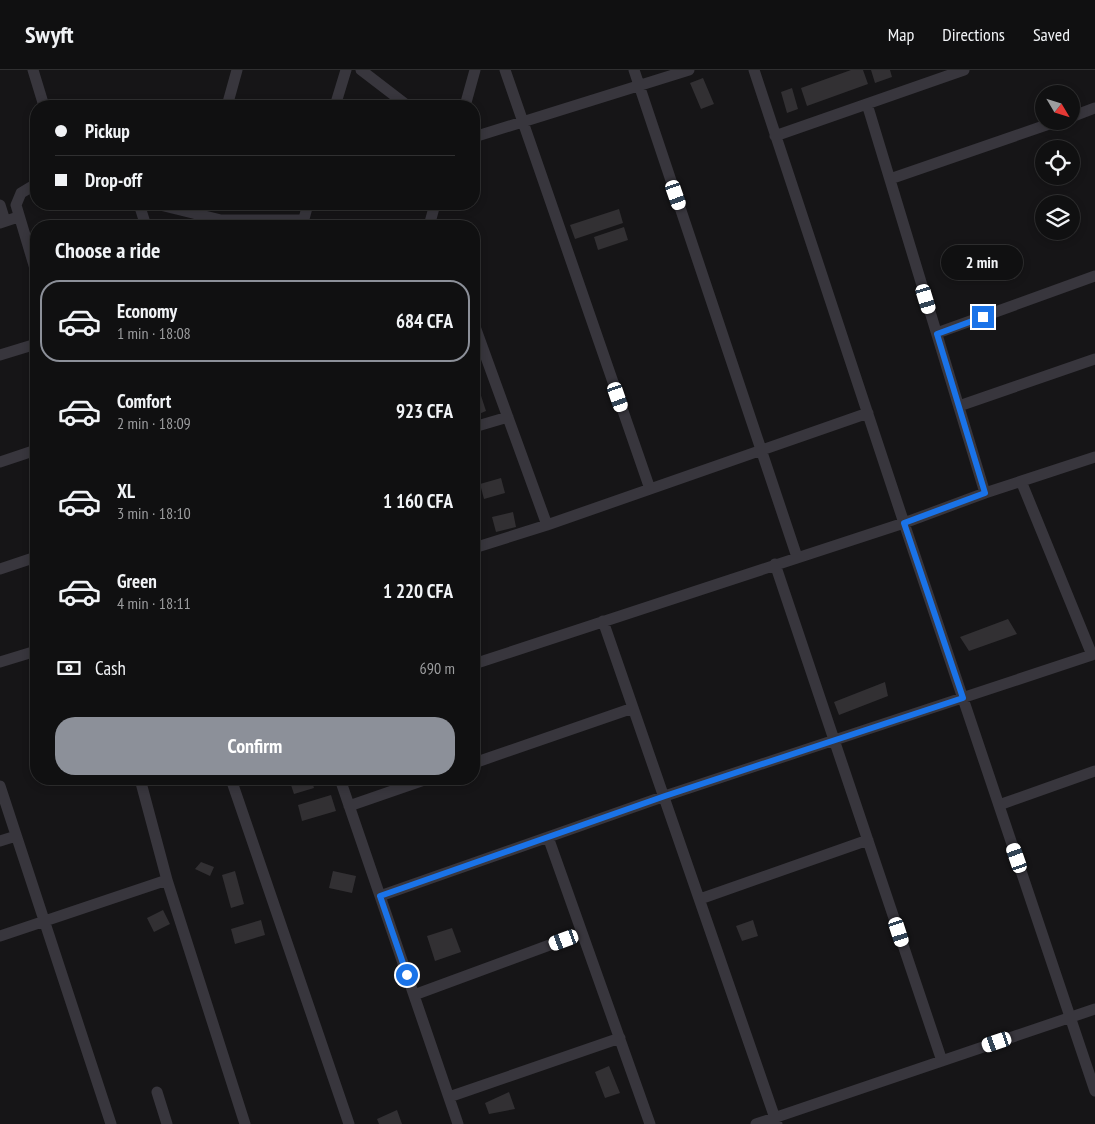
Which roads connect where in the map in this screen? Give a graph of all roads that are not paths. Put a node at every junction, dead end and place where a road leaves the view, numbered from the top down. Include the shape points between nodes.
1 (33, 70) edge
2 (237, 70) edge
3 (346, 70) edge
4 (361, 70) edge
5 (475, 70) edge
6 (505, 70) edge
7 (634, 70) edge
8 (689, 70) edge
9 (754, 70) edge
10 (964, 70) edge
11 (640, 86) junction
12 (42, 100) edge
13 (229, 100) edge
14 (337, 100) edge
15 (400, 100) edge
16 (468, 100) edge
17 (867, 104) junction
18 (1095, 108) edge
19 (1080, 114) edge
20 (523, 122) junction
21 (1035, 129) edge
22 (480, 135) edge
23 (775, 136) junction
24 (890, 179) junction
25 (30, 188) edge
26 (0, 205) edge
27 (170, 210) edge
28 (18, 218) junction
29 (195, 220) edge
30 (2, 222) edge
31 (30, 254) edge
32 (1095, 276) edge
33 (937, 334) junction
34 (480, 340) edge
35 (30, 346) edge
36 (0, 355) edge
37 (1095, 359) edge
38 (959, 406) junction
39 (868, 413) junction
40 (508, 417) junction
41 (480, 425) edge
42 (762, 450) junction
43 (30, 452) edge
44 (1095, 457) edge
45 (0, 462) edge
46 (1021, 481) junction
47 (650, 489) junction
48 (985, 493) junction
49 (904, 523) junction
50 (547, 525) junction
51 (480, 546) edge
52 (797, 557) junction
53 (30, 559) edge
54 (775, 564) junction
55 (0, 569) edge
56 (603, 620) junction
57 (30, 653) edge
58 (1093, 654) edge
59 (0, 662) edge
60 (480, 662) edge
61 (963, 698) junction
62 (634, 708) junction
63 (834, 740) junction
64 (480, 761) edge
65 (1095, 771) edge
66 (142, 785) edge
67 (233, 785) edge
68 (342, 785) edge
69 (410, 785) edge
70 (0, 786) edge
71 (665, 796) junction
72 (999, 805) junction
73 (349, 806) junction
74 (16, 836) junction
75 (548, 837) junction
76 (868, 840) junction
77 (0, 841) edge
78 (167, 880) junction
79 (380, 896) junction
80 (700, 899) junction
81 (44, 921) junction
82 (582, 933) junction
83 (0, 936) edge
84 (414, 994) junction
85 (1095, 1009) edge
86 (1070, 1017) junction
87 (620, 1038) junction
88 (942, 1061) junction
89 (1095, 1091) edge
90 (157, 1092) dead end
91 (449, 1097) junction
92 (776, 1121) edge
93 (111, 1124) edge
94 (167, 1124) edge
95 (245, 1124) edge
96 (349, 1124) edge
97 (458, 1124) edge
98 (650, 1124) edge
99 (756, 1124) edge

1 - 12 street
2 - 13 street
3 - 14 street
4 - 15 street
5 - 16 street
6 - 20 street
7 - 11 street
8 - 11 street
9 - 23 street
10 - 17 street
11 - 20 street
11 - 42 street
17 - 23 street
17 - 24 street
18 - 19 street
20 - 22 street
20 - 47 street
21 - 24 street
23 - 39 street
24 - 33 street
25 - 28 street via 18,199
26 - 30 street
27 - 29 street
28 - 30 street
28 - 31 street
32 - 33 street
33 - 38 street
34 - 40 street
35 - 36 street
37 - 38 street
38 - 48 street
39 - 42 street
39 - 49 street
40 - 41 street
40 - 50 street
42 - 47 street
42 - 52 street
43 - 45 street
44 - 46 street
46 - 48 street
46 - 58 street
47 - 50 street
48 - 49 street
49 - 52 street
49 - 61 street
50 - 51 street
52 - 54 street
53 - 55 street
54 - 56 street
54 - 63 street
56 - 60 street
56 - 62 street
57 - 59 street
58 - 61 street
61 - 63 street
61 - 72 street
62 - 64 street
62 - 71 street
63 - 71 street
63 - 76 street
65 - 72 street
66 - 78 street
67 - 96 street
68 - 73 street
69 - 73 street
70 - 74 street
71 - 75 street
71 - 80 street
72 - 86 street
73 - 79 street
74 - 77 street
74 - 81 street
75 - 79 street
75 - 82 street
76 - 80 street
76 - 88 street
78 - 81 street
78 - 95 street
79 - 84 street
80 - 92 street
81 - 83 street
81 - 93 street
82 - 84 street
82 - 87 street
84 - 91 street
85 - 86 street
86 - 88 street
86 - 89 street
87 - 91 street
87 - 98 street
88 - 92 street
90 - 94 street
91 - 97 street
92 - 99 street

